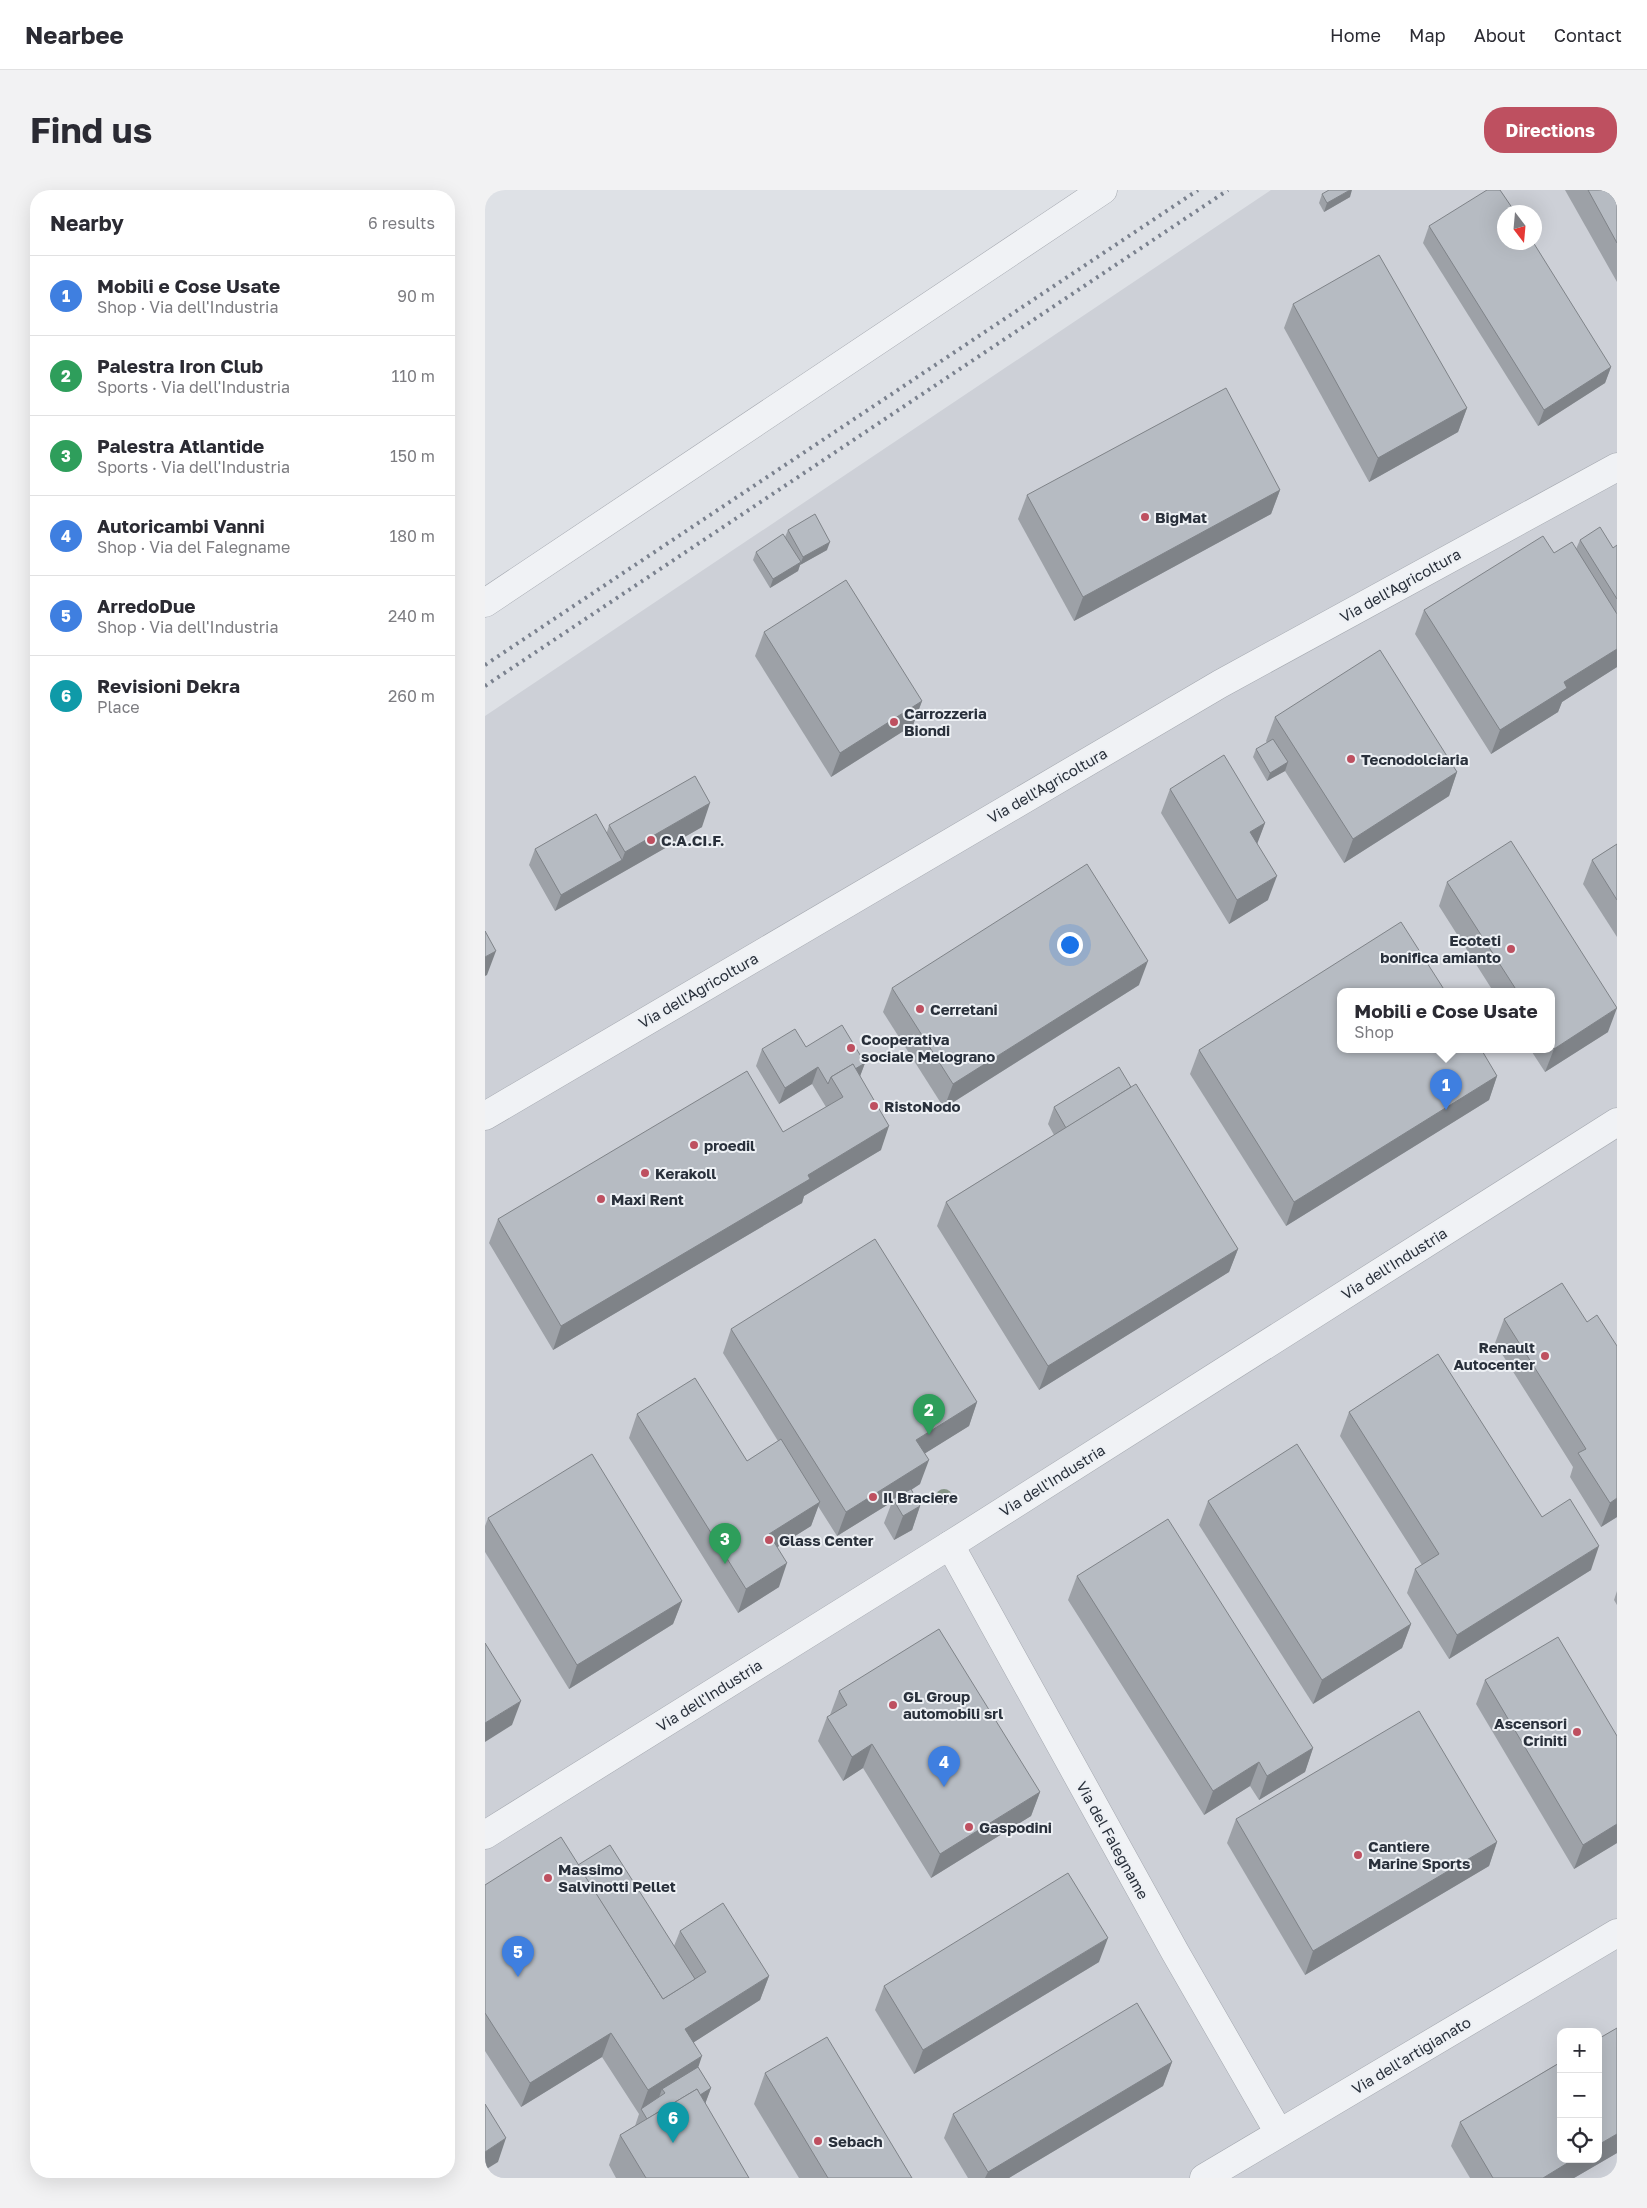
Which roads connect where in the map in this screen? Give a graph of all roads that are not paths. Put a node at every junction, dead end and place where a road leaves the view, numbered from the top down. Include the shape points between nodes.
1 (1103, 190) edge
2 (1617, 467) edge
3 (485, 603) edge
4 (485, 1116) edge
5 (1617, 1122) edge
6 (950, 1545) junction
7 (485, 1835) edge
8 (1617, 1933) edge
9 (1279, 2134) junction
10 (1204, 2178) edge

1 - 3 street
2 - 4 street, Via dell'Agricoltura via 1220,684
5 - 6 street, Via dell'Industria
6 - 7 street, Via dell'Industria
6 - 9 street, Via del Falegname
8 - 9 street, Via dell'artigianato
9 - 10 street, Via dell'artigianato

